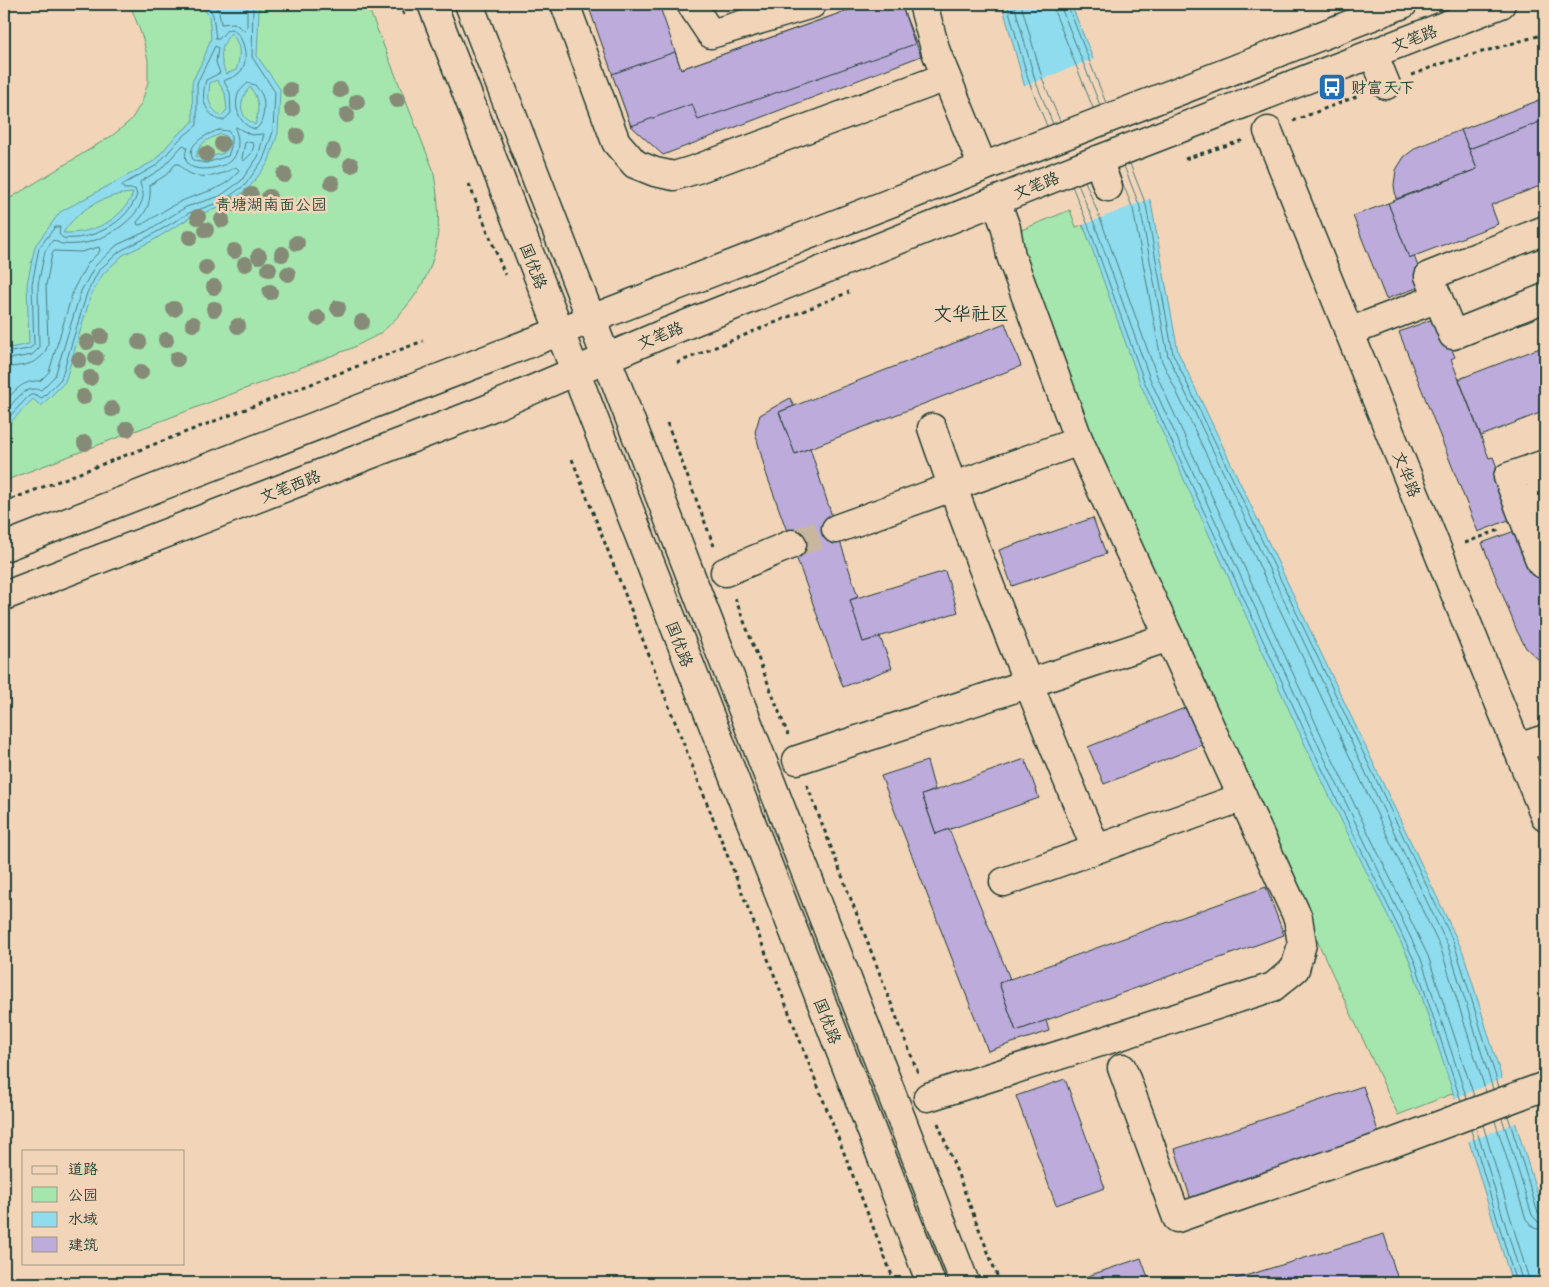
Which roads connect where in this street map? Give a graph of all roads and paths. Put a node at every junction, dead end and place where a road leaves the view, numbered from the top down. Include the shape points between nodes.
1 (432, 4) edge
2 (469, 4) edge
3 (565, 4) edge
4 (691, 4) edge
5 (812, 4) edge
6 (923, 4) edge
7 (1403, 4) edge
8 (1501, 4) edge
9 (1545, 34) edge
10 (1374, 53) junction
11 (946, 78) junction
12 (1386, 85) junction
13 (1268, 131) junction
14 (1098, 160) junction
15 (1176, 162) dead end
16 (983, 167) junction
17 (1108, 187) dead end
18 (996, 201) junction
19 (1545, 230) edge
20 (1438, 298) junction
21 (1545, 298) edge
22 (592, 319) junction
23 (559, 332) junction
24 (1349, 332) junction
25 (423, 341) dead end
26 (606, 358) junction
27 (574, 372) junction
28 (667, 423) dead end
29 (932, 428) dead end
30 (1079, 441) junction
31 (572, 459) dead end
32 (1545, 464) edge
33 (1545, 482) edge
34 (952, 487) junction
35 (4, 502) edge
36 (1536, 521) edge
37 (836, 529) tunnel mouth
38 (792, 544) tunnel mouth
39 (4, 547) edge
40 (1545, 562) edge
41 (724, 572) junction
42 (4, 596) edge
43 (1169, 636) junction
44 (1028, 684) junction
45 (1545, 739) edge
46 (1518, 748) junction
47 (798, 760) junction
48 (1243, 797) junction
49 (1545, 816) edge
50 (1096, 849) junction
51 (1004, 882) dead end
52 (1122, 1068) dead end
53 (1537, 1089) edge
54 (928, 1097) junction
55 (895, 1283) edge
56 (931, 1283) edge
57 (965, 1283) edge
58 (1000, 1283) edge

1 - 23 main road, 国优路
2 - 22 main road, 国优路
3 - 11 main road via 616,142 635,164 674,176
4 - 5 main road via 711,34
6 - 11 main road
7 - 16 main road
8 - 10 main road, 文笔路
9 - 12 path via 1440,64
10 - 12 main road
10 - 14 main road, 文笔路
11 - 16 main road
12 - 13 path
13 - 15 path
13 - 24 main road, 文华路
14 - 17 main road
14 - 18 main road, 文笔路
16 - 22 main road
18 - 26 main road, 文笔路
18 - 30 main road via 1012,256
19 - 20 main road via 1429,276
20 - 21 main road via 1453,335
20 - 24 main road
22 - 23 main road
22 - 26 main road, 国优路
23 - 27 main road, 国优路
23 - 39 main road
24 - 46 main road, 文华路
25 - 35 path
26 - 27 main road, 文笔路
26 - 57 main road, 国优路
27 - 42 main road, 文笔西路 via 485,410
27 - 56 main road, 国优路
28 - 41 path
29 - 34 main road
30 - 34 main road
30 - 43 main road
31 - 55 path
32 - 36 main road via 1508,478
33 - 36 main road via 1536,497
34 - 37 main road
34 - 44 main road
36 - 40 main road via 1541,564
38 - 41 main road
41 - 47 path
43 - 44 main road
43 - 48 main road
44 - 47 main road
44 - 50 main road
45 - 46 main road
46 - 49 main road, 文华路
47 - 54 path
48 - 50 main road
48 - 54 main road via 1298,918 1302,944 1295,968 1273,987
50 - 51 main road
52 - 53 main road via 1178,1218
54 - 58 path

